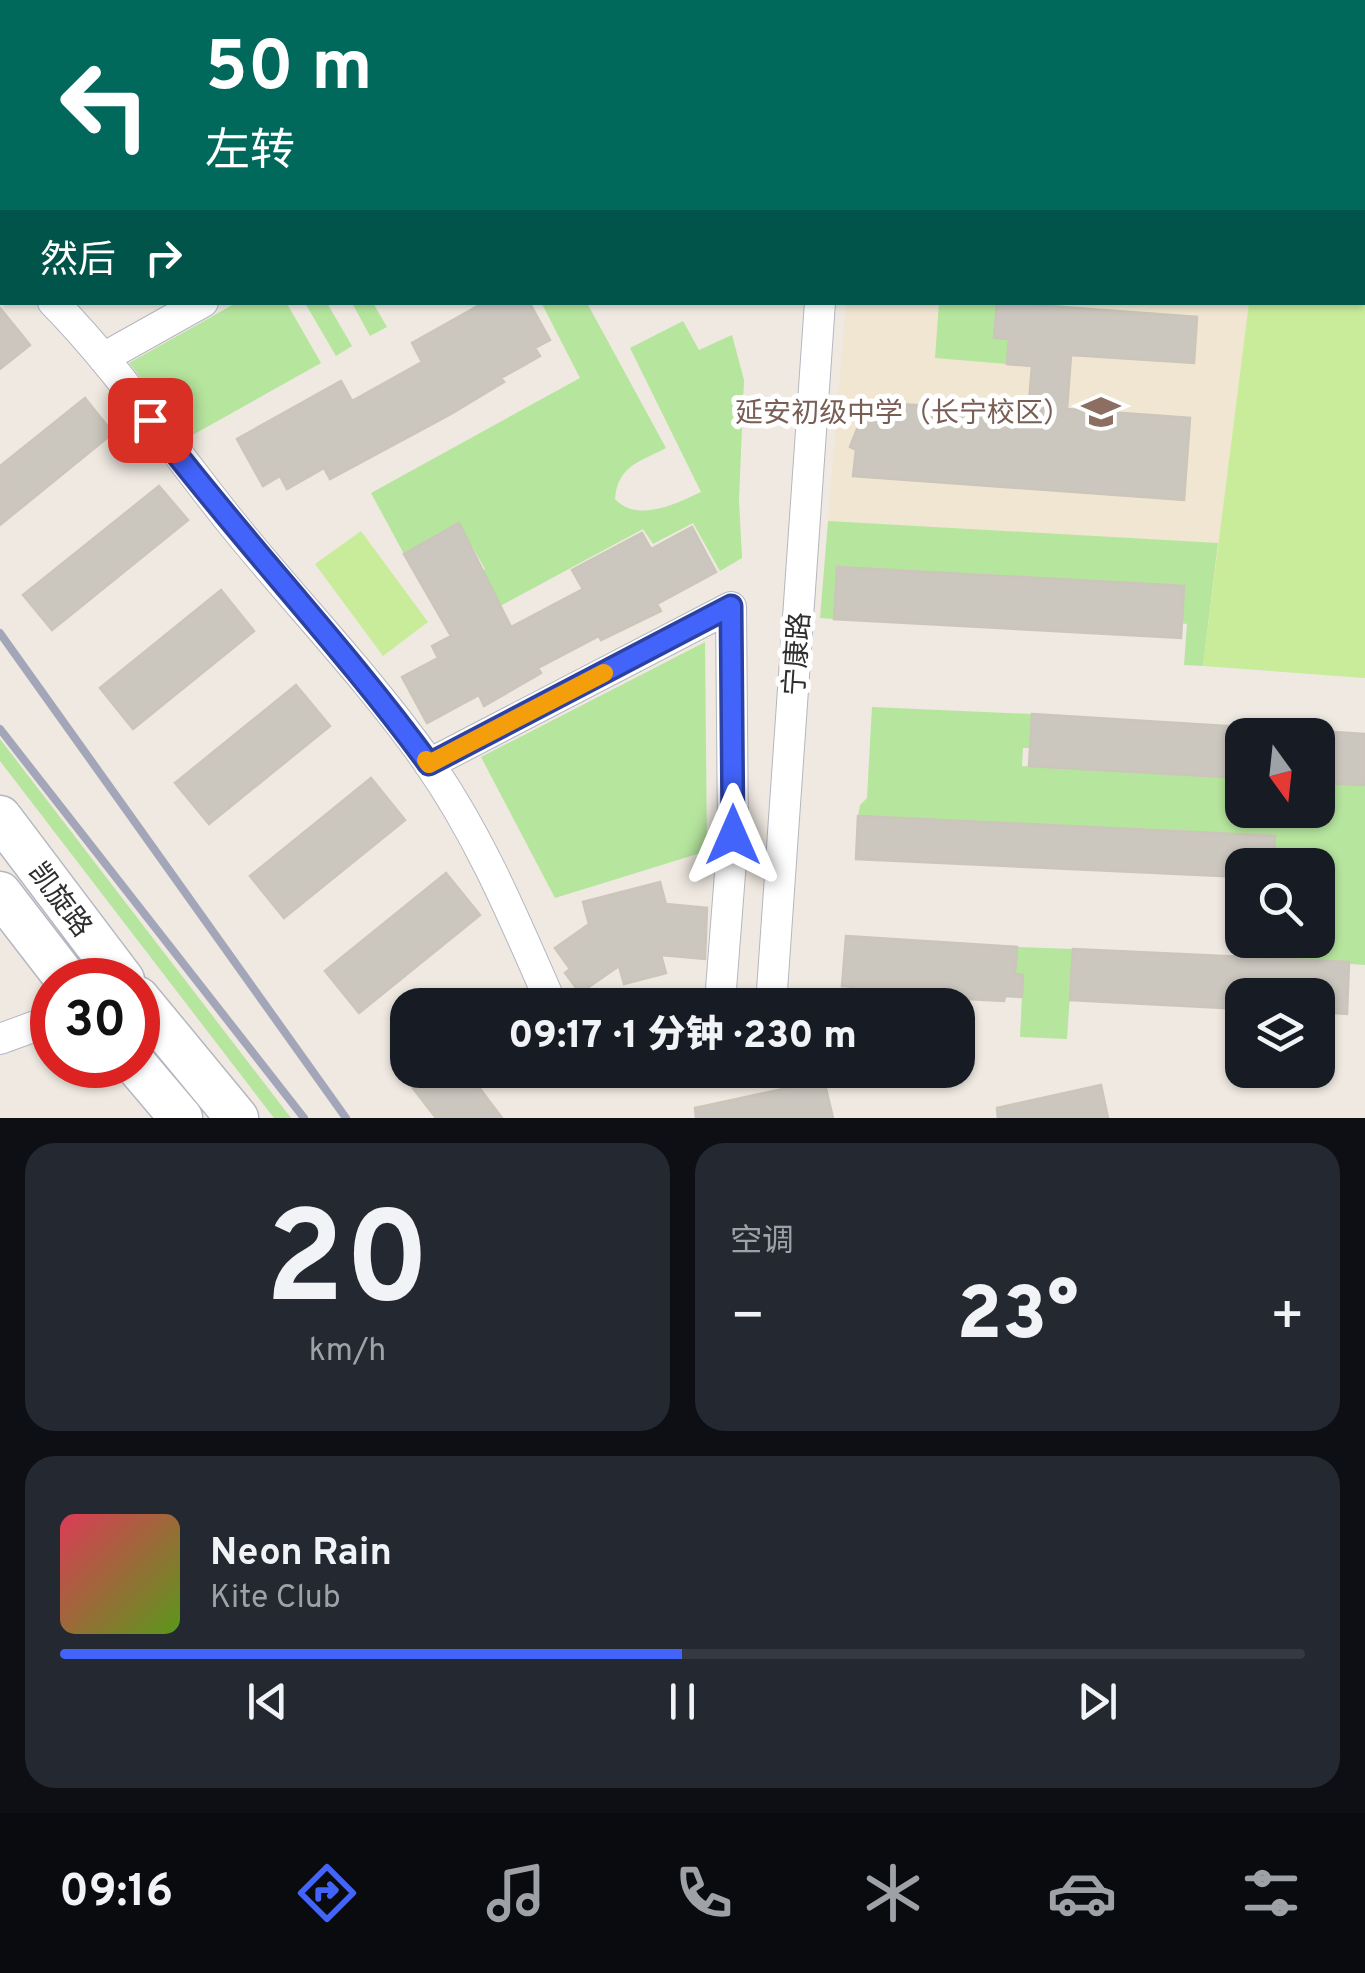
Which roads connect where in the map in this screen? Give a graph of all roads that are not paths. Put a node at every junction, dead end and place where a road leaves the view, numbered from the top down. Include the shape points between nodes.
1 (56, 305) edge
2 (199, 305) edge
3 (820, 305) edge
4 (103, 358) junction
5 (429, 764) junction
6 (0, 818) edge
7 (0, 893) edge
8 (49, 958) edge
9 (105, 958) edge
10 (544, 988) edge
11 (721, 988) edge
12 (773, 988) edge
13 (160, 1025) edge
14 (30, 1028) edge
15 (0, 1040) edge
16 (148, 1088) edge
17 (154, 1088) edge
18 (166, 1118) edge
19 (180, 1118) edge
20 (237, 1118) edge

1 - 4 street
2 - 4 street
3 - 12 street, 宁康路
4 - 5 street
5 - 10 street via 486,857
5 - 11 street via 731,606 733,835
6 - 9 street, 凯旋路
7 - 8 street, 凯旋路
13 - 20 street
14 - 15 street
16 - 18 street
17 - 19 street

